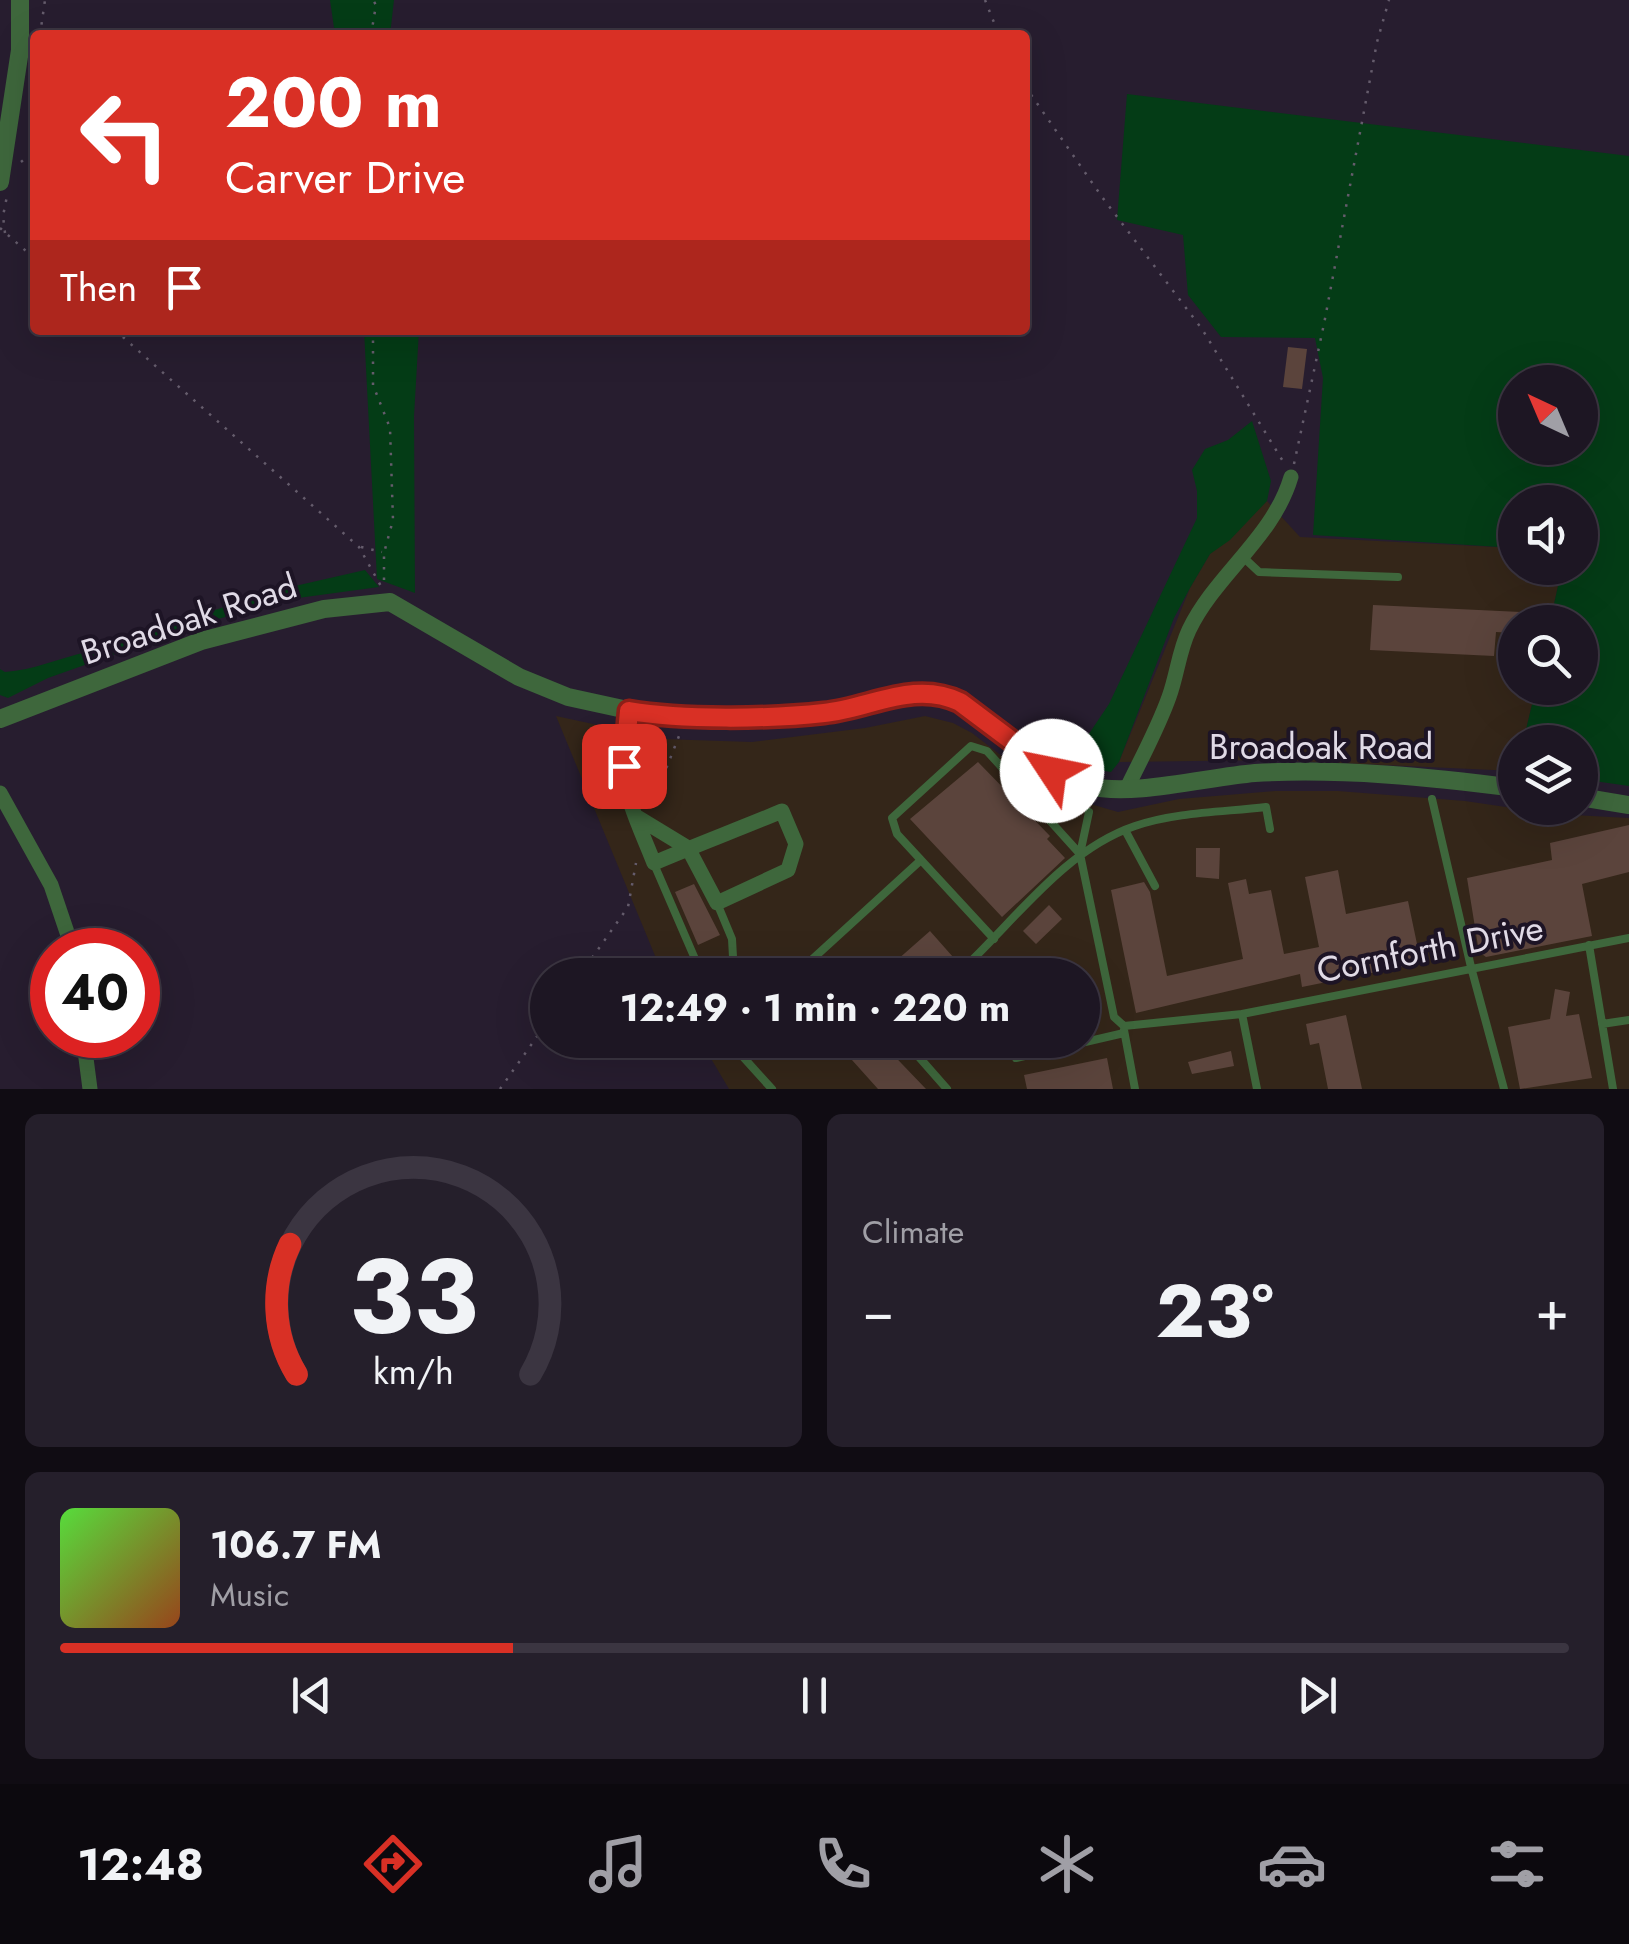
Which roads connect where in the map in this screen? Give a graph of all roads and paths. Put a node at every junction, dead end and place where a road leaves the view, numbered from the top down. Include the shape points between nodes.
1 (20, 0) edge
2 (45, 0) edge
3 (373, 0) edge
4 (985, 0) edge
5 (1389, 0) edge
6 (41, 30) edge
7 (372, 30) edge
8 (997, 30) edge
9 (1030, 93) edge
10 (0, 182) edge
11 (0, 228) edge
12 (30, 255) edge
13 (121, 335) edge
14 (373, 335) edge
15 (1291, 477) junction
16 (359, 547) junction
17 (384, 553) junction
18 (1243, 557) junction
19 (1398, 578) dead end
20 (629, 711) junction
21 (688, 715) junction
22 (0, 719) edge
23 (1498, 786) edge
24 (1127, 788) junction
25 (0, 793) edge
26 (1598, 799) edge
27 (1432, 800) dead end
28 (1629, 805) edge
29 (1089, 812) dead end
30 (641, 819) junction
31 (1270, 829) dead end
32 (1125, 830) junction
33 (688, 848) junction
34 (1080, 854) junction
35 (921, 860) junction
36 (636, 862) dead end
37 (654, 863) junction
38 (1155, 886) dead end
39 (717, 903) junction
40 (65, 928) edge
41 (1629, 938) edge
42 (994, 939) junction
43 (1588, 946) junction
44 (592, 958) edge
45 (695, 958) edge
46 (733, 958) edge
47 (814, 958) edge
48 (974, 958) edge
49 (1470, 967) junction
50 (1242, 1014) junction
51 (1629, 1020) edge
52 (1602, 1024) junction
53 (1124, 1029) junction
54 (1100, 1035) edge
55 (530, 1046) edge
56 (86, 1058) edge
57 (744, 1058) edge
58 (920, 1058) edge
59 (90, 1089) edge
60 (500, 1089) edge
61 (772, 1089) edge
62 (947, 1089) edge
63 (1135, 1089) edge
64 (1257, 1089) edge
65 (1504, 1089) edge
66 (1613, 1089) edge

1 - 10 street via 20,50
2 - 6 path
3 - 7 path
4 - 8 path
5 - 15 path
9 - 15 path via 1202,328
11 - 12 path
13 - 16 path
14 - 17 path via 373,385 390,428 394,520
15 - 18 street, Broadoak Road
16 - 17 path
16 - 17 path via 384,591
18 - 19 lane via 1259,572
18 - 24 street, Broadoak Road via 1213,588 1187,632 1168,699
20 - 21 street, Broadoak Road
20 - 22 street, Broadoak Road via 568,698 519,677 390,602 324,610 201,641
20 - 30 street via 624,766
21 - 24 street, Broadoak Road via 826,713 923,692 945,695 1052,771 1091,787
21 - 30 path
23 - 24 street, Broadoak Road via 1259,773
25 - 40 street via 50,885
26 - 28 street
27 - 49 lane
29 - 34 lane
30 - 33 street
30 - 37 street
31 - 32 lane via 1266,807
32 - 34 lane
32 - 38 lane
33 - 37 street
33 - 39 street
33 - 39 street via 782,811 796,844 788,870
34 - 35 lane via 987,751 971,746 892,818
34 - 42 lane
34 - 53 lane via 1114,1016
35 - 42 lane
35 - 47 lane
36 - 44 path via 628,907
37 - 45 lane
39 - 46 lane
41 - 43 lane, Cornforth Drive
42 - 48 lane
43 - 49 lane, Cornforth Drive
43 - 52 lane
49 - 50 lane, Cornforth Drive
49 - 65 lane
50 - 53 lane, Cornforth Drive
50 - 64 lane
51 - 52 lane
52 - 66 lane
53 - 54 lane, Cornforth Drive
53 - 63 lane
55 - 60 path
56 - 59 street
57 - 61 lane
58 - 62 lane

